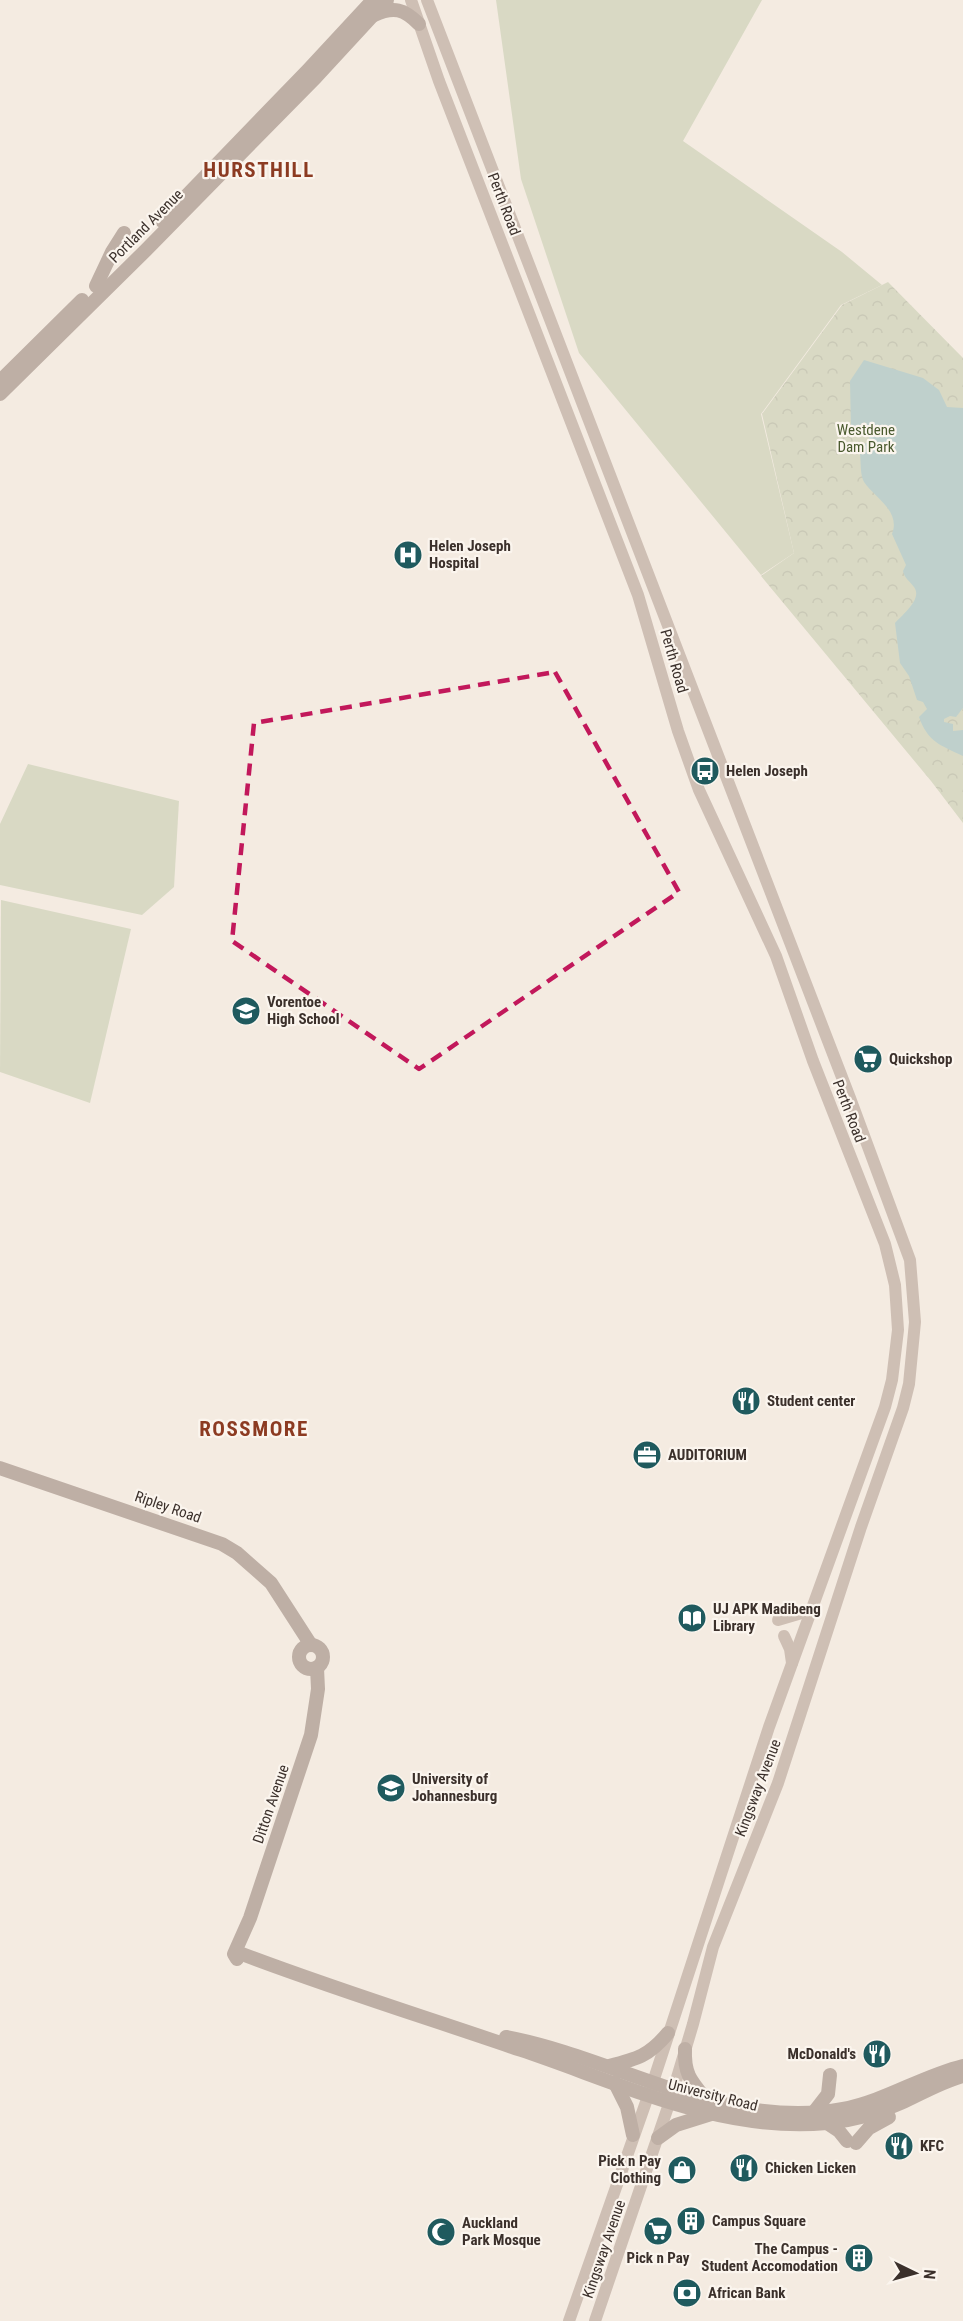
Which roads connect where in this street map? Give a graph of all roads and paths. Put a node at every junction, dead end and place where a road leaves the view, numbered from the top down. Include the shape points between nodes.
1 (373, 0) edge
2 (387, 0) edge
3 (411, 0) edge
4 (427, 0) edge
5 (372, 16) junction
6 (419, 24) junction
7 (124, 233) dead end
8 (96, 286) junction
9 (0, 381) edge
10 (0, 394) edge
11 (910, 1260) joint
12 (898, 1330) joint
13 (0, 1468) edge
14 (812, 1610) junction
15 (778, 1620) dead end
16 (784, 1636) dead end
17 (307, 1647) junction
18 (792, 1664) junction
19 (312, 1668) junction
20 (240, 1954) joint
21 (457, 2028) junction
22 (668, 2033) junction
23 (685, 2049) junction
24 (609, 2066) junction
25 (963, 2066) edge
26 (830, 2075) dead end
27 (963, 2076) edge
28 (615, 2083) junction
29 (650, 2088) junction
30 (671, 2095) junction
31 (913, 2097) junction
32 (706, 2100) junction
33 (814, 2112) junction
34 (711, 2114) junction
35 (827, 2123) junction
36 (633, 2134) junction
37 (658, 2138) junction
38 (569, 2321) edge
39 (595, 2321) edge

1 - 8 main road, Portland Avenue
2 - 5 main road, Portland Avenue
3 - 6 main road, Perth Road
4 - 11 main road, Perth Road
5 - 6 main road via 398,9
5 - 10 main road, Portland Avenue via 146,250
6 - 12 main road, Perth Road via 638,595 699,790 776,956 885,1244 895,1285
7 - 8 main road
8 - 9 main road, Portland Avenue
11 - 23 main road, Kingsway Avenue via 915,1322 903,1408 778,1783 713,1947
12 - 14 main road, Kingsway Avenue via 885,1407
13 - 17 main road, Ripley Road via 222,1544 271,1583 296,1620
14 - 15 main road
14 - 18 main road, Kingsway Avenue
16 - 18 main road
17 - 19 main road, Ditton Avenue via 299,1659 301,1665
17 - 19 main road, Ditton Avenue via 318,1648 322,1654 322,1662
18 - 22 main road, Kingsway Avenue
19 - 20 main road, Ditton Avenue via 318,1689 313,1727
20 - 21 main road, University Road
21 - 24 main road, University Road via 532,2042
21 - 28 main road, University Road
22 - 24 main road via 643,2056
22 - 29 main road, Kingsway Avenue
23 - 30 main road, Kingsway Avenue
23 - 32 main road via 688,2075
24 - 29 main road, University Road
25 - 33 main road via 863,2103
26 - 33 main road via 828,2094
27 - 31 main road, University Road
28 - 29 main road, University Road
28 - 36 main road via 627,2107
29 - 30 main road, University Road
29 - 36 main road, Kingsway Avenue
30 - 32 main road, University Road
30 - 34 main road, University Road
30 - 37 main road, Kingsway Avenue
31 - 35 main road, University Road via 872,2115
31 - 35 main road via 905,2109 851,2142
32 - 33 main road, University Road via 738,2107
34 - 35 main road, University Road via 753,2123
34 - 37 main road via 676,2125
36 - 38 main road, Kingsway Avenue
37 - 39 main road, Kingsway Avenue

